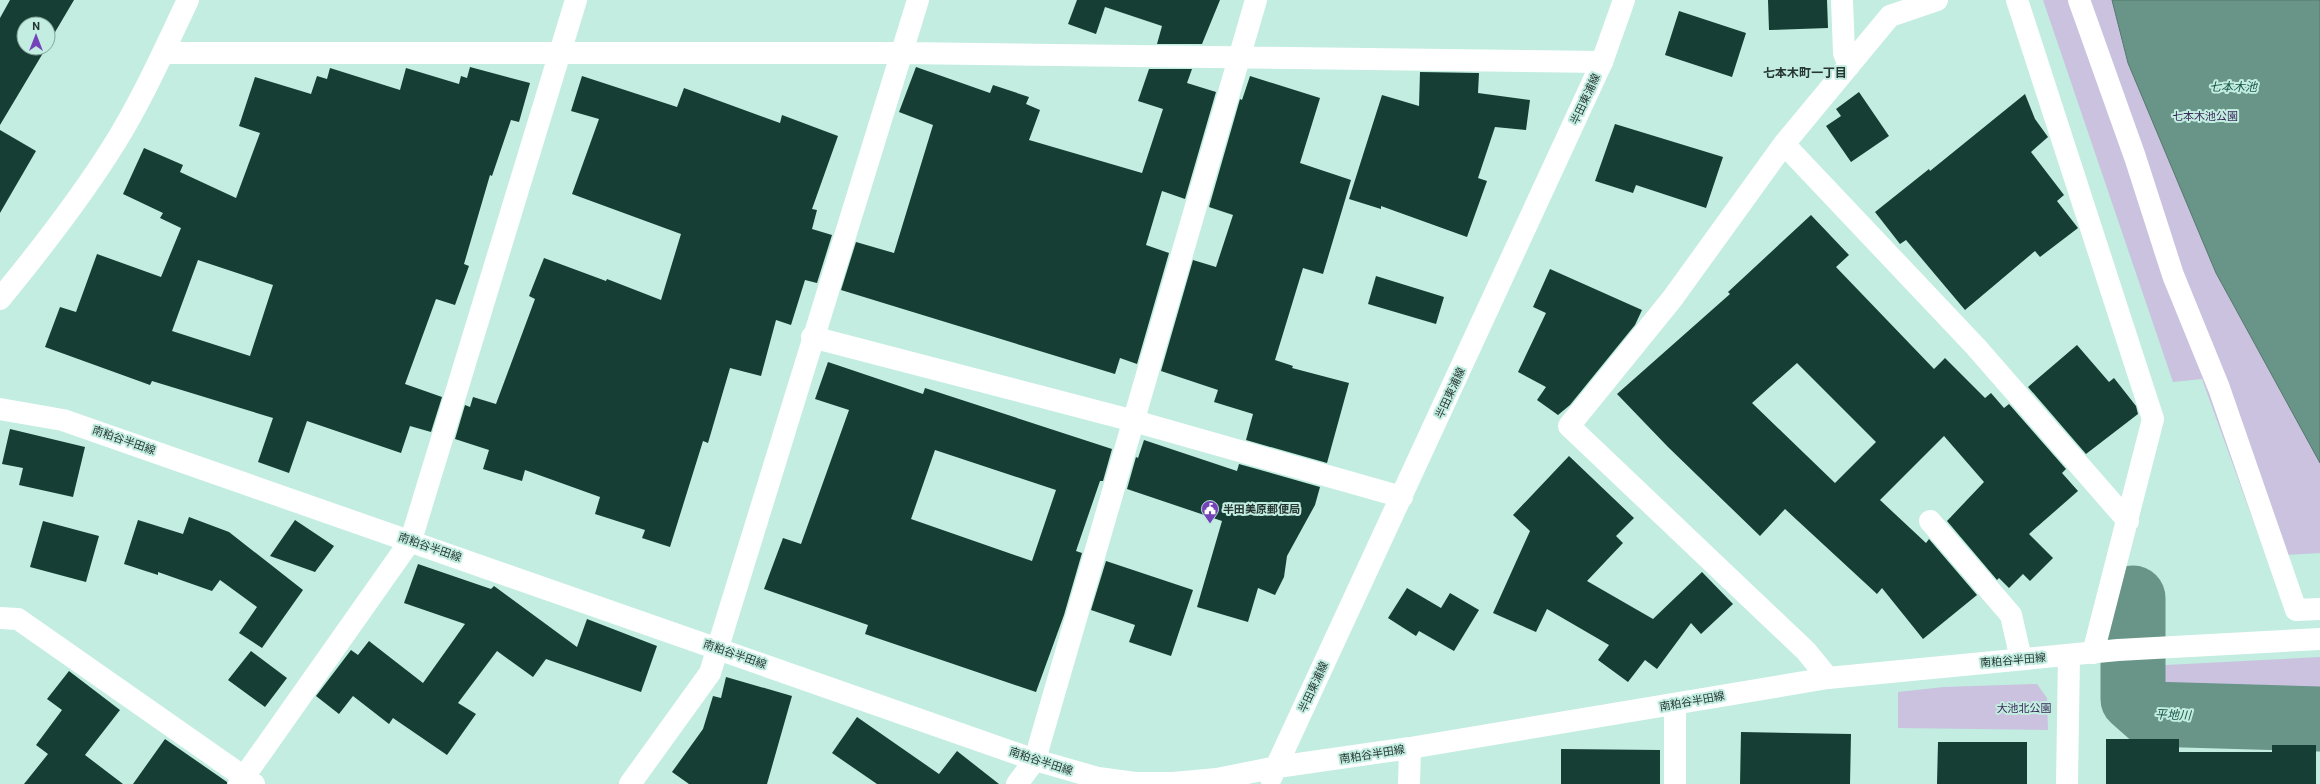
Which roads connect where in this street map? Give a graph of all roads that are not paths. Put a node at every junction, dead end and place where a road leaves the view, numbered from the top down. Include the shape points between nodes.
1 (188, 0) edge
2 (576, 0) edge
3 (918, 0) edge
4 (1256, 0) edge
5 (1624, 0) edge
6 (1842, 0) edge
7 (1937, 0) edge
8 (2017, 0) edge
9 (2079, 0) edge
10 (163, 53) junction
11 (902, 53) junction
12 (560, 54) junction
13 (1240, 57) junction
14 (1602, 62) junction
15 (1849, 66) junction
16 (1784, 144) junction
17 (0, 300) edge
18 (812, 337) junction
19 (0, 409) edge
20 (1134, 422) junction
21 (1402, 497) junction
22 (1930, 521) dead end
23 (2128, 521) junction
24 (411, 540) junction
25 (2320, 610) edge
26 (0, 618) edge
27 (2320, 639) edge
28 (719, 648) junction
29 (2093, 652) junction
30 (2069, 655) junction
31 (2021, 659) junction
32 (1828, 678) junction
33 (1676, 704) junction
34 (1410, 748) junction
35 (1035, 760) junction
36 (1273, 775) edge
37 (246, 782) edge
38 (630, 784) edge
39 (1018, 784) edge
40 (1409, 784) edge
41 (1676, 784) edge
42 (2066, 784) edge

1 - 10 street
2 - 12 street
3 - 11 street
4 - 13 street
5 - 14 street, 半田東浦線
6 - 15 street via 1844,53
7 - 15 street via 1890,16
8 - 23 street via 2153,419
9 - 25 street via 2174,275 2219,388 2296,610
10 - 12 street
10 - 17 street via 115,143 53,234
11 - 12 street
11 - 13 street
11 - 18 street
12 - 24 street
13 - 14 street
13 - 20 street
14 - 21 street, 半田東浦線
15 - 16 street
16 - 23 street via 1976,347
16 - 32 street via 1672,299 1569,426 1806,651
18 - 20 street
18 - 28 street
19 - 24 street, 南粕谷半田線 via 63,420
20 - 21 street
20 - 35 street
21 - 36 street, 半田東浦線
22 - 31 street via 2012,615
23 - 29 street
24 - 28 street, 南粕谷半田線
24 - 37 street
26 - 37 street via 18,619
27 - 29 street, 南粕谷半田線
28 - 35 street, 南粕谷半田線
28 - 38 street via 710,673
29 - 30 street, 南粕谷半田線
30 - 31 street, 南粕谷半田線
30 - 42 street
31 - 32 street, 南粕谷半田線
32 - 33 street, 南粕谷半田線
33 - 34 street, 南粕谷半田線
33 - 41 street
34 - 36 street, 南粕谷半田線
34 - 40 street
35 - 36 street, 南粕谷半田線 via 1098,778 1135,783 1174,783
35 - 39 street

